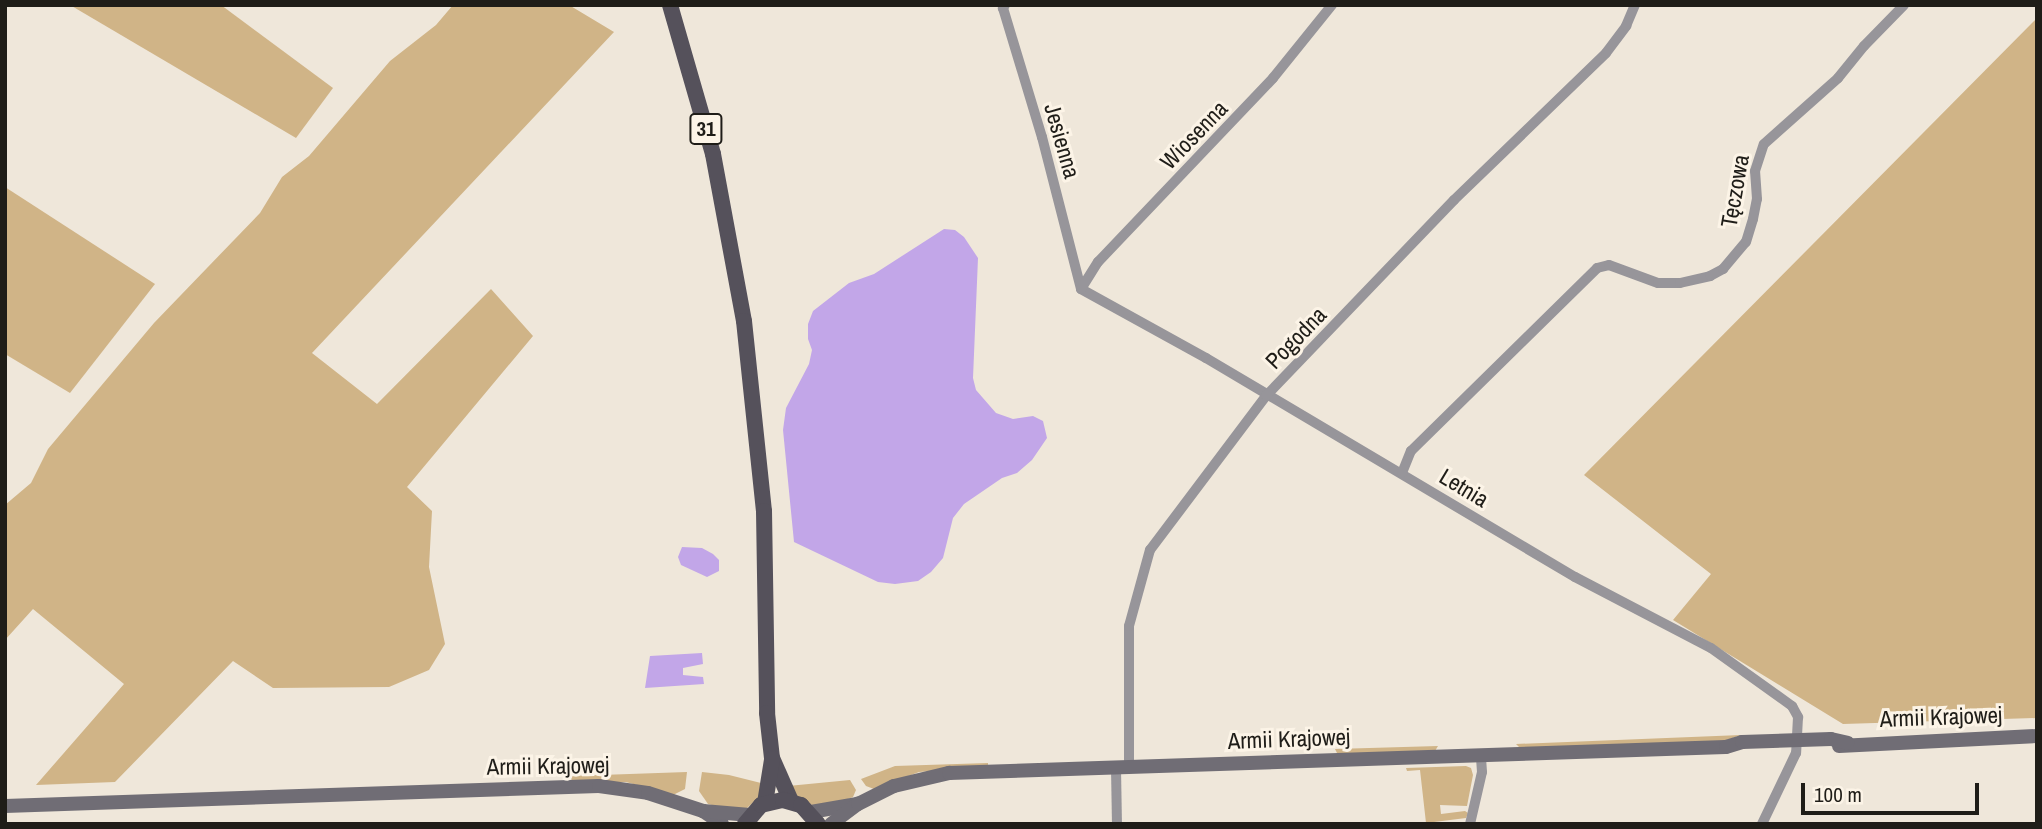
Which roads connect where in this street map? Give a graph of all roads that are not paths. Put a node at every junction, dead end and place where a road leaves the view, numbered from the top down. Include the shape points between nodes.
1 (670, 5) edge
2 (1005, 5) edge
3 (1332, 5) edge
4 (1634, 5) edge
5 (1904, 5) edge
6 (1081, 289) junction
7 (1266, 396) junction
8 (1402, 473) junction
9 (2037, 736) edge
10 (1797, 745) junction
11 (1481, 756) junction
12 (772, 758) junction
13 (1122, 767) junction
14 (791, 801) junction
15 (765, 803) junction
16 (858, 804) junction
17 (5, 806) edge
18 (703, 811) junction
19 (814, 818) edge
20 (748, 819) edge
21 (722, 824) edge
22 (831, 824) edge
23 (1117, 824) edge
24 (1470, 824) edge
25 (1762, 824) edge

1 - 12 main road, 31 via 713,154 744,321 764,511
2 - 6 street, Jesienna
3 - 6 street, Wiosenna via 1273,78 1098,262
4 - 7 street, Pogodna via 1626,26 1606,53 1454,200
5 - 8 street, Tęczowa via 1838,78 1764,144 1755,171 1757,199 1746,242 1723,269 1680,283 1658,283 1609,265 1597,268 1411,451
6 - 7 street, Letnia
7 - 8 street, Letnia
7 - 13 street, Pogodna via 1150,550 1129,626
8 - 10 street, Letnia via 1575,577 1711,648 1795,709
9 - 10 street, Armii Krajowej via 1848,743 1831,739
10 - 11 street, Armii Krajowej via 1742,751 1726,747
10 - 25 street
11 - 13 street, Armii Krajowej
11 - 24 street via 1482,772
12 - 14 main road, 31
12 - 15 main road, 31
13 - 16 street, Armii Krajowej via 932,776 894,786
13 - 23 street, Pogodna
14 - 15 main road
14 - 19 main road
15 - 20 main road
16 - 19 street, Armii Krajowej
16 - 22 street, Armii Krajowej
17 - 18 street, Armii Krajowej via 615,787
18 - 20 street, Armii Krajowej
18 - 21 street, Armii Krajowej

